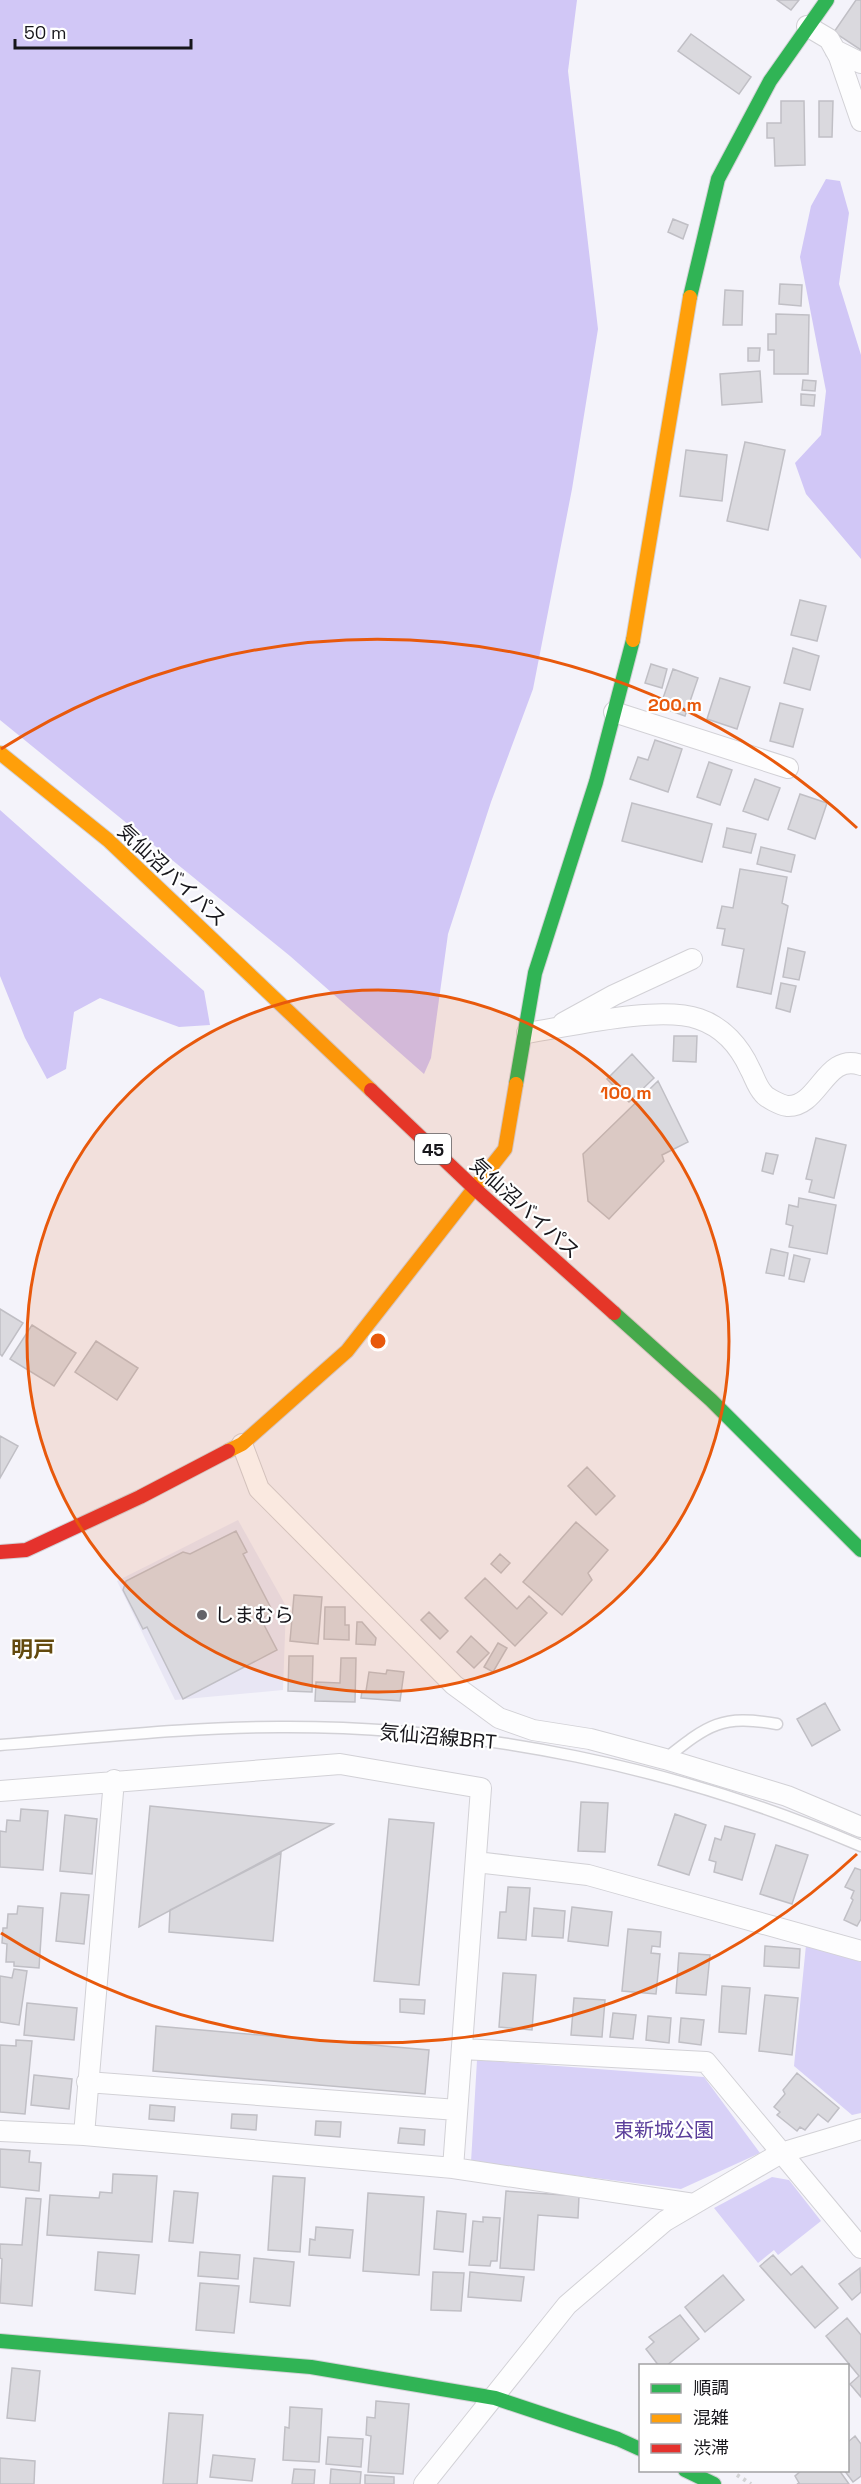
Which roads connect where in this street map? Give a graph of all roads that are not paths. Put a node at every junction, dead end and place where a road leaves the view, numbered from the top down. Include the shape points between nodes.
1 (827, 0) edge
2 (807, 26) junction
3 (835, 50) junction
4 (861, 63) edge
5 (861, 121) edge
6 (614, 712) junction
7 (0, 753) edge
8 (788, 768) dead end
9 (692, 959) dead end
10 (552, 1029) junction
11 (526, 1032) junction
12 (861, 1065) edge
13 (474, 1188) junction
14 (242, 1444) junction
15 (861, 1550) edge
16 (0, 1552) edge
17 (777, 1724) dead end
18 (0, 1745) edge
19 (665, 1759) junction
20 (114, 1780) junction
21 (0, 1791) edge
22 (861, 1827) edge
23 (861, 1846) edge
24 (476, 1862) junction
25 (861, 1951) edge
26 (462, 2049) junction
27 (87, 2082) junction
28 (457, 2110) junction
29 (861, 2129) edge
30 (0, 2131) edge
31 (84, 2135) junction
32 (782, 2153) junction
33 (453, 2168) junction
34 (694, 2204) junction
35 (861, 2248) edge
36 (0, 2341) edge
37 (495, 2398) junction
38 (639, 2449) edge
39 (689, 2472) edge
40 (424, 2484) edge
41 (714, 2484) edge

1 - 2 main road
2 - 3 street via 829,39
2 - 6 main road via 770,81 718,179 686,314 632,646
3 - 4 street
3 - 5 street
6 - 8 street
6 - 11 main road via 596,782 535,973
7 - 13 main road, 気仙沼バイパス / 45 via 108,840
9 - 10 street
10 - 11 street
10 - 12 street via 670,1012 700,1019 727,1034 746,1059 763,1094 785,1106 799,1104 838,1065 850,1061
11 - 13 main road via 505,1149
13 - 14 main road via 347,1351
13 - 15 main road, 気仙沼バイパス / 45 via 711,1400
14 - 16 main road via 26,1550
14 - 19 street via 259,1489 474,1702 499,1718 533,1730 590,1739
17 - 19 lane via 747,1718 706,1727
18 - 23 lane, 気仙沼線BRT via 153,1732 280,1727 464,1738 529,1746 632,1767 752,1804
19 - 22 street via 787,1796
20 - 21 street
20 - 24 street via 340,1764 481,1788
20 - 27 street
24 - 25 street via 588,1875
24 - 26 street
26 - 28 street
26 - 32 street via 706,2062
27 - 28 street
27 - 31 street
28 - 33 street
29 - 32 street
30 - 31 street
31 - 33 street
32 - 34 street
32 - 35 street
33 - 34 street
34 - 37 street via 665,2221 567,2306
36 - 37 main road via 311,2367
37 - 38 main road
37 - 40 street
39 - 41 main road

